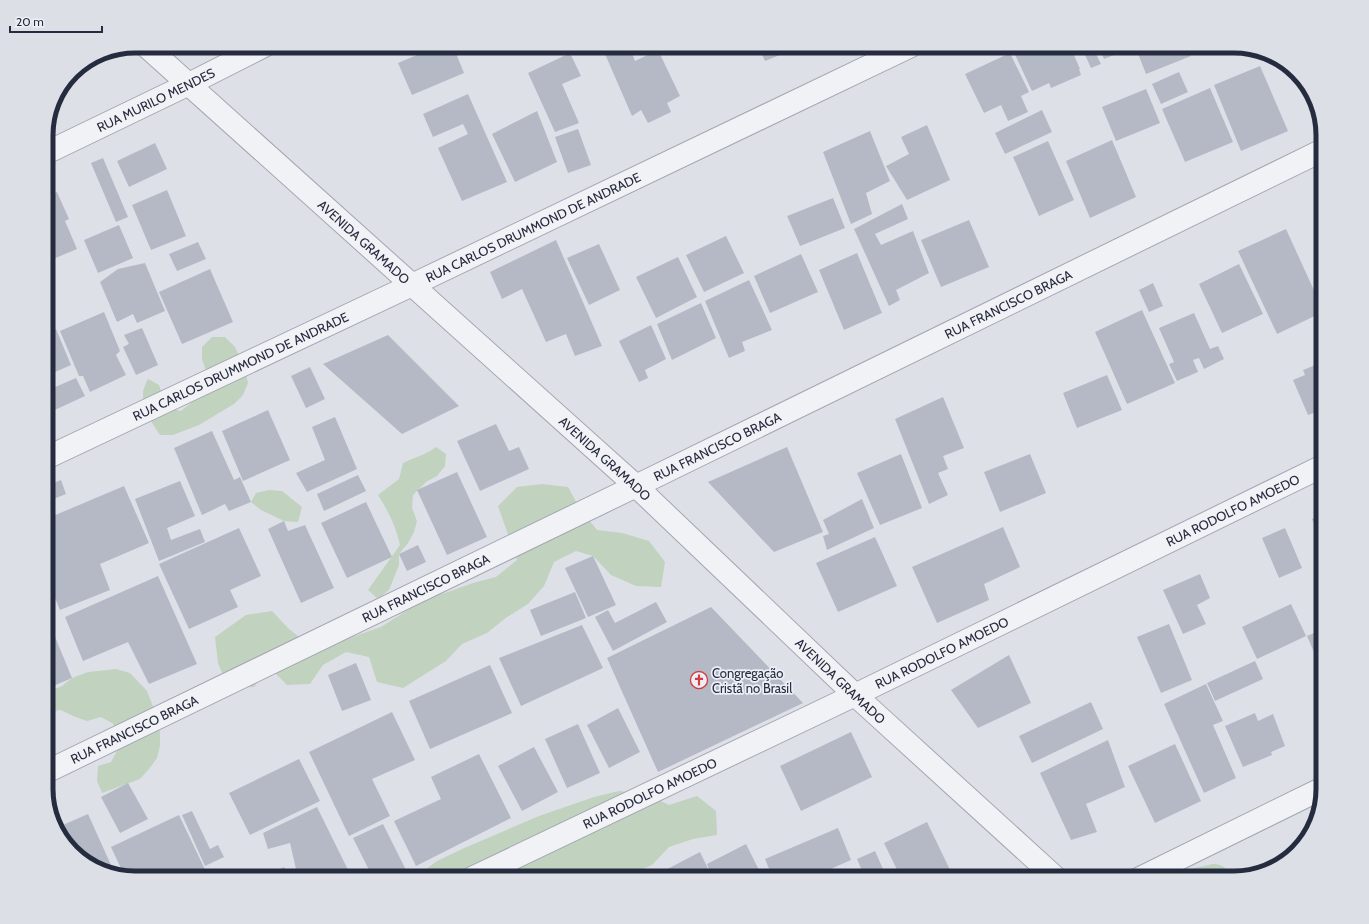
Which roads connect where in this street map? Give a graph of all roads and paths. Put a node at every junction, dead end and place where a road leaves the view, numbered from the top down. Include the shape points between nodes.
1 (154, 53) edge
2 (250, 53) edge
3 (896, 53) edge
4 (189, 84) junction
5 (53, 150) edge
6 (1316, 153) edge
7 (412, 285) junction
8 (53, 455) edge
9 (1316, 469) edge
10 (636, 486) junction
11 (854, 695) junction
12 (53, 769) edge
13 (1316, 792) edge
14 (487, 871) edge
15 (1048, 871) edge
16 (1154, 871) edge

1 - 4 street, AVENIDA GRAMADO
2 - 4 street, RUA MURILO MENDES
3 - 7 street, RUA CARLOS DRUMMOND DE ANDRADE
4 - 5 street, RUA MURILO MENDES
4 - 7 street, AVENIDA GRAMADO
6 - 10 street, RUA FRANCISCO BRAGA
7 - 8 street, RUA CARLOS DRUMMOND DE ANDRADE
7 - 10 street, AVENIDA GRAMADO
9 - 11 street, RUA RODOLFO AMOEDO
10 - 11 street, AVENIDA GRAMADO
10 - 12 street, RUA FRANCISCO BRAGA
11 - 14 street, RUA RODOLFO AMOEDO
11 - 15 street, AVENIDA GRAMADO
13 - 16 street

